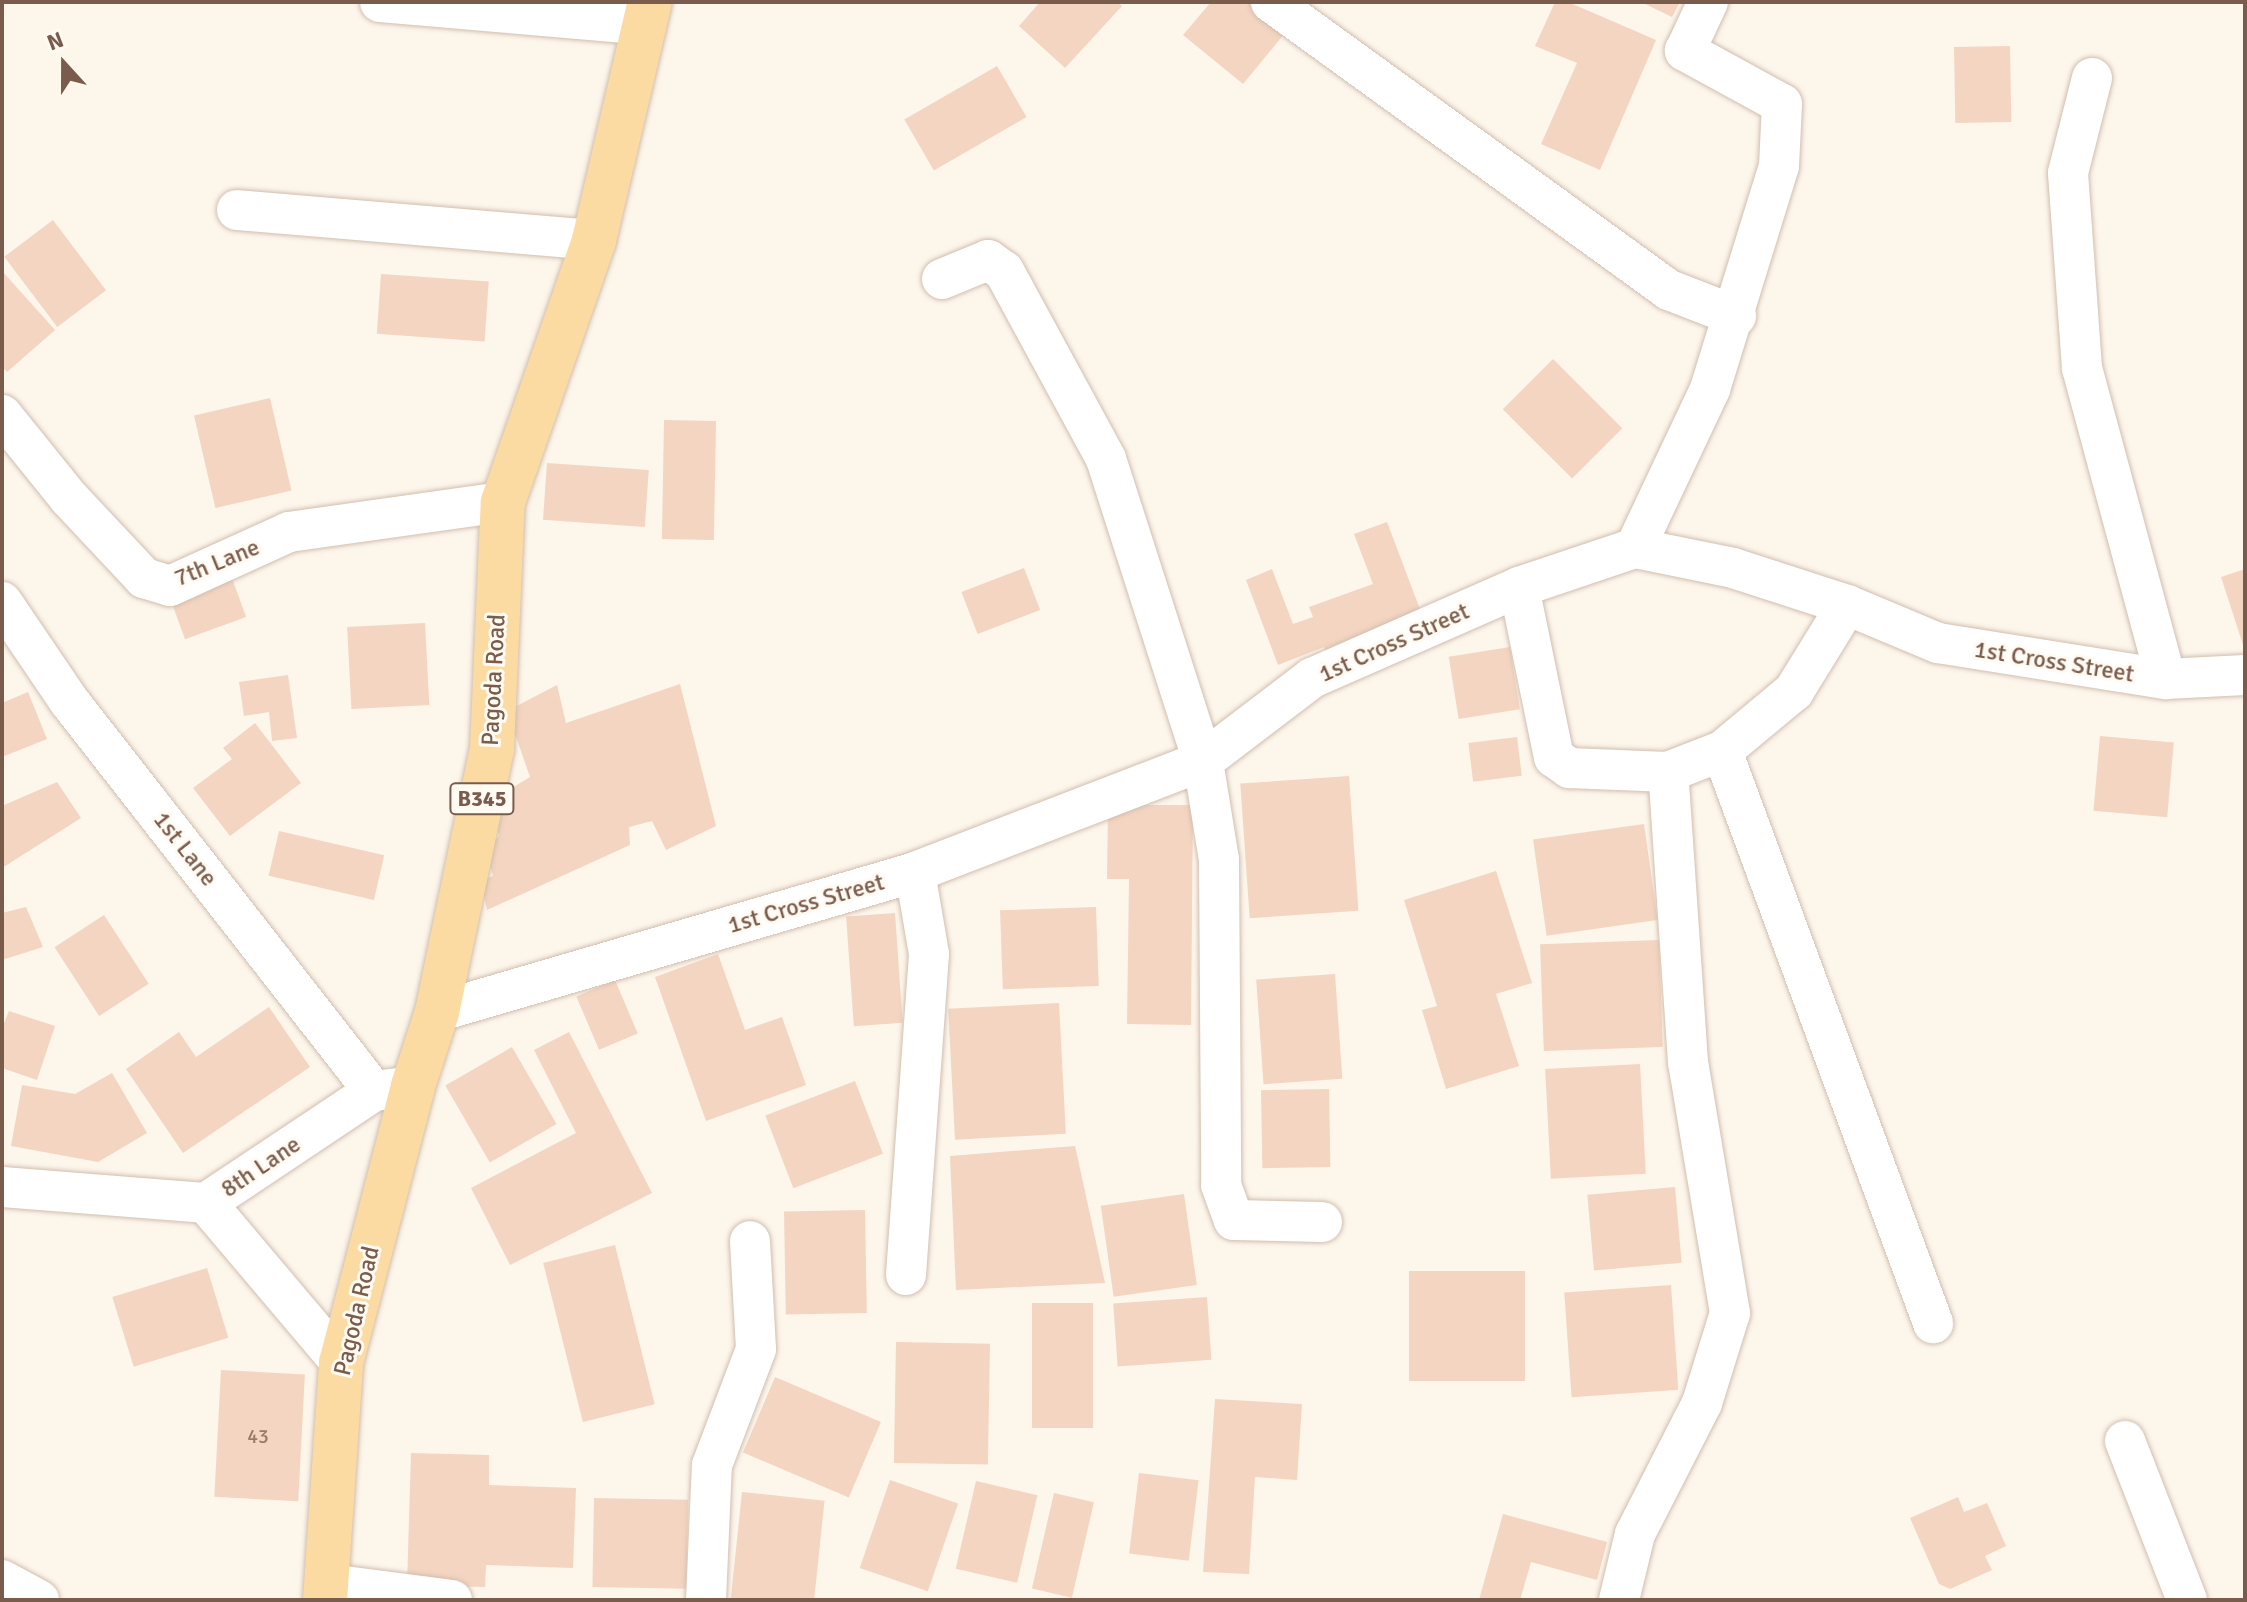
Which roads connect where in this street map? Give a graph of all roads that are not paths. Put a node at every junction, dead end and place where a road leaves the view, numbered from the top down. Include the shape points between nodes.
1 (380, 2) edge
2 (1271, 2) edge
3 (1708, 2) edge
4 (648, 14) edge
5 (2092, 78) dead end
6 (237, 210) dead end
7 (594, 240) junction
8 (942, 279) dead end
9 (1736, 316) junction
10 (2, 415) edge
11 (503, 502) junction
12 (1635, 548) junction
13 (1519, 587) junction
14 (2, 602) edge
15 (1847, 605) junction
16 (2245, 675) edge
17 (2166, 679) junction
18 (1722, 751) junction
19 (1203, 761) junction
20 (1668, 772) junction
21 (915, 872) junction
22 (437, 1012) junction
23 (394, 1089) junction
24 (2, 1187) edge
25 (206, 1203) junction
26 (1322, 1222) dead end
27 (750, 1241) dead end
28 (906, 1275) dead end
29 (1933, 1323) dead end
30 (341, 1363) junction
31 (2125, 1441) dead end
32 (2, 1580) edge
33 (326, 1592) edge
34 (39, 1600) edge
35 (452, 1600) edge
36 (706, 1600) edge
37 (1619, 1600) edge
38 (2187, 1600) edge

1 - 4 street
2 - 9 street via 1669,290
3 - 9 street via 1685,51 1782,104 1779,166
4 - 7 main road, Pagoda Road / B345
5 - 17 street via 2068,173 2082,368
6 - 7 street
7 - 11 main road, Pagoda Road / B345
8 - 19 street via 988,260 1004,271 1026,311 1106,459
9 - 12 street via 1710,389
10 - 11 street, 7th Lane via 69,498 144,578 170,586 289,532
11 - 22 main road, Pagoda Road / B345 via 492,749
12 - 13 street, 1st Cross Street
12 - 15 street, 1st Cross Street via 1733,568
13 - 19 street, 1st Cross Street via 1312,678
13 - 20 street via 1554,757 1569,768
14 - 23 street, 1st Lane via 69,701
15 - 17 street, 1st Cross Street via 1938,643
15 - 18 street via 1794,691
16 - 17 street, 1st Cross Street
18 - 20 street
18 - 29 street
19 - 21 street, 1st Cross Street
19 - 26 street via 1219,860 1221,1185 1234,1220
20 - 37 street via 1688,1062 1730,1313 1702,1403 1635,1534
21 - 22 street, 1st Cross Street
21 - 28 street via 929,954
22 - 23 main road, Pagoda Road / B345
23 - 25 street, 8th Lane
23 - 30 main road, Pagoda Road / B345
24 - 25 street, 8th Lane
25 - 30 street
27 - 36 street via 756,1349 712,1465
30 - 33 main road, Pagoda Road / B345
31 - 38 street
32 - 34 street
33 - 35 street

